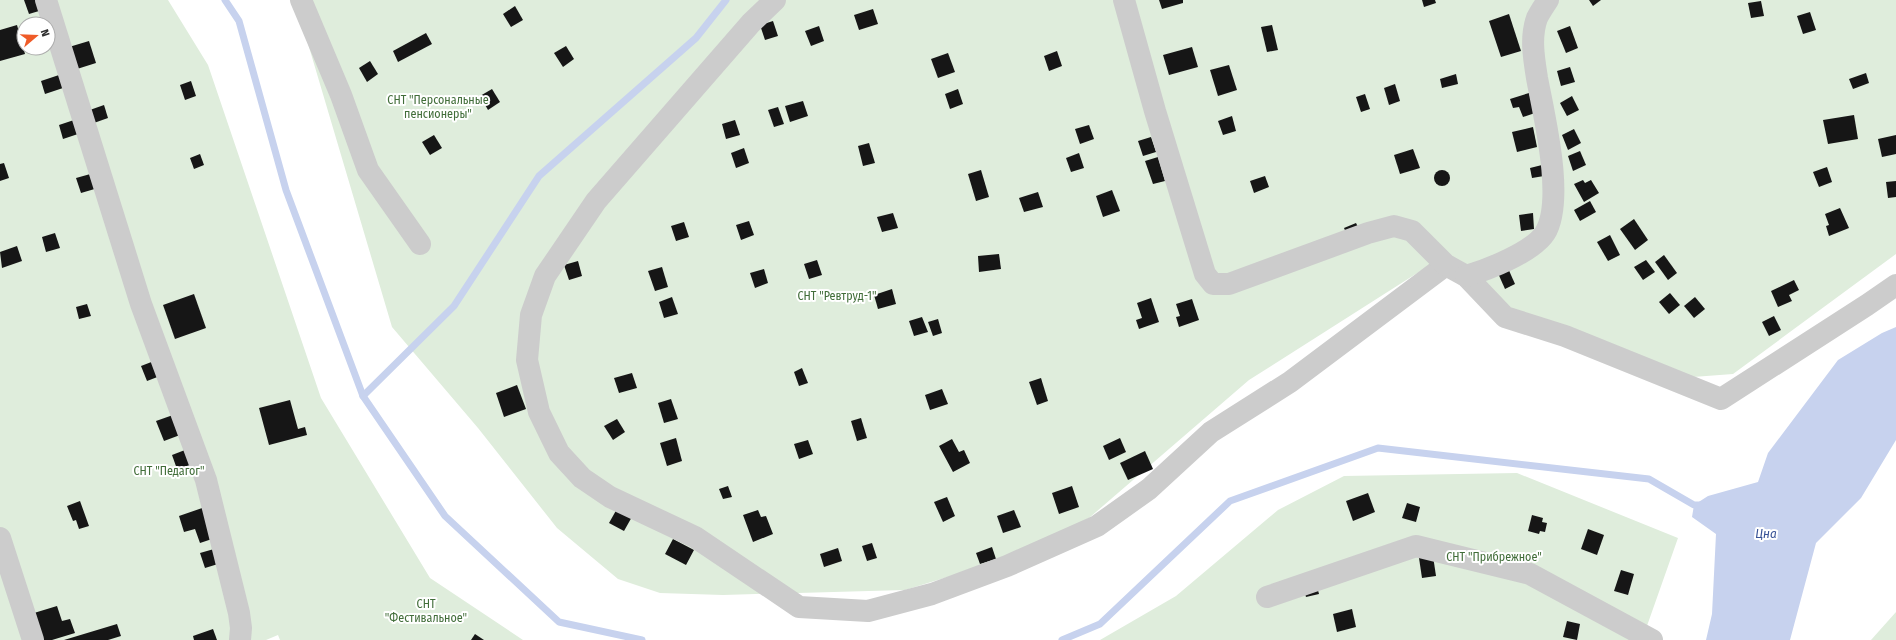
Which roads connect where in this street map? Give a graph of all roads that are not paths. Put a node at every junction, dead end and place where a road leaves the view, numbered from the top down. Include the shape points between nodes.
1 (46, 0) edge
2 (301, 0) edge
3 (775, 0) edge
4 (1124, 0) edge
5 (1548, 0) edge
6 (420, 244) dead end
7 (1446, 265) junction
8 (1466, 276) junction
9 (1896, 285) edge
10 (0, 538) edge
11 (1267, 597) dead end
12 (33, 640) edge
13 (240, 640) edge
14 (1652, 640) edge

1 - 13 street via 141,304 206,480 239,613
2 - 6 street via 341,95 368,170
3 - 7 street via 751,22 596,201 545,276 531,315 527,360 539,412 559,452 582,478 610,497 695,537 799,607 868,611 932,594 1006,566 1097,526 1149,489 1211,432 1290,382
4 - 7 street via 1205,274 1213,284 1229,284 1368,233 1394,226 1412,231
5 - 8 street via 1537,19 1532,48 1552,170 1553,200 1549,222 1538,242 1494,267
7 - 8 street
8 - 9 street via 1505,318 1565,336 1722,399
10 - 12 street
11 - 14 street via 1416,546 1530,574

